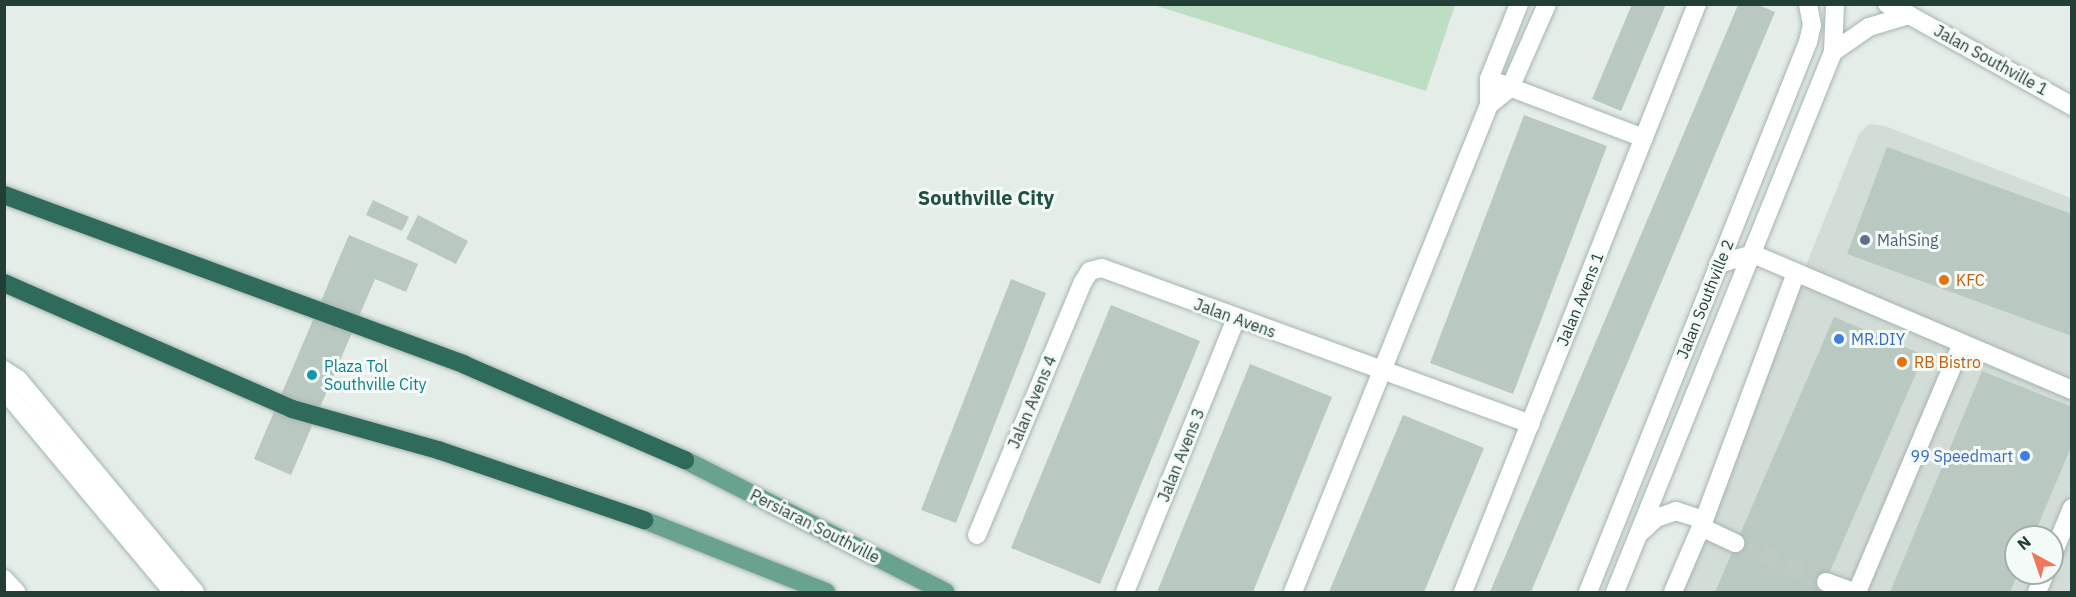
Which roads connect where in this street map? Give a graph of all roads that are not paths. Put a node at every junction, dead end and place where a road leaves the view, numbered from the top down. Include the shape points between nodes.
1 (1519, 4) edge
2 (1547, 4) edge
3 (1696, 4) edge
4 (1808, 4) edge
5 (1835, 4) edge
6 (1887, 4) edge
7 (1909, 15) junction
8 (1508, 31) junction
9 (1532, 39) junction
10 (1833, 52) junction
11 (1489, 79) junction
12 (1510, 88) junction
13 (1490, 105) junction
14 (2072, 106) edge
15 (1644, 138) junction
16 (4, 195) edge
17 (1753, 254) junction
18 (1719, 264) junction
19 (1090, 272) joint
20 (1796, 273) junction
21 (4, 283) edge
22 (1236, 318) junction
23 (1962, 344) junction
24 (4, 370) edge
25 (1381, 371) junction
26 (4, 390) edge
27 (2072, 390) edge
28 (1530, 424) junction
29 (685, 460) joint
30 (2072, 508) edge
31 (644, 520) joint
32 (1702, 524) junction
33 (2064, 527) edge
34 (977, 535) dead end
35 (1637, 536) junction
36 (1736, 543) tunnel mouth
37 (4, 579) edge
38 (1826, 582) tunnel mouth
39 (16, 592) edge
40 (173, 592) edge
41 (195, 592) edge
42 (826, 592) edge
43 (945, 592) edge
44 (1125, 592) edge
45 (1293, 592) edge
46 (1463, 592) edge
47 (1588, 592) edge
48 (1615, 592) edge
49 (1673, 592) edge
50 (1856, 592) edge

1 - 8 street
2 - 9 street
3 - 15 street, Jalan Avens 1
4 - 18 street, Jalan Southville 2 via 1812,26 1808,42
5 - 10 street
6 - 7 street, Jalan Southville 1
7 - 10 street via 1869,27
7 - 14 street, Jalan Southville 1
8 - 9 street
8 - 11 street
9 - 12 street
10 - 17 street, Jalan Southville 2
11 - 12 street
11 - 13 street
12 - 13 street
12 - 15 street
13 - 25 street
15 - 28 street, Jalan Avens 1
16 - 29 highway via 465,365
17 - 18 street
17 - 20 street
17 - 35 street, Jalan Southville 2
18 - 47 street, Jalan Southville 2
19 - 22 street, Jalan Avens via 1102,268
19 - 34 street, Jalan Avens 4
20 - 23 street
20 - 32 street
21 - 31 highway via 292,409 438,450
22 - 25 street, Jalan Avens
22 - 44 street, Jalan Avens 3
23 - 27 street
23 - 50 street
24 - 41 street via 22,385
25 - 28 street, Jalan Avens
25 - 45 street
26 - 40 street
28 - 46 street, Jalan Avens 1
29 - 43 main road, Persiaran Southville
30 - 33 street
31 - 42 main road
32 - 35 street via 1676,511 1656,518
32 - 36 street
32 - 49 street
35 - 48 street, Jalan Southville 2
37 - 39 street
38 - 50 street

